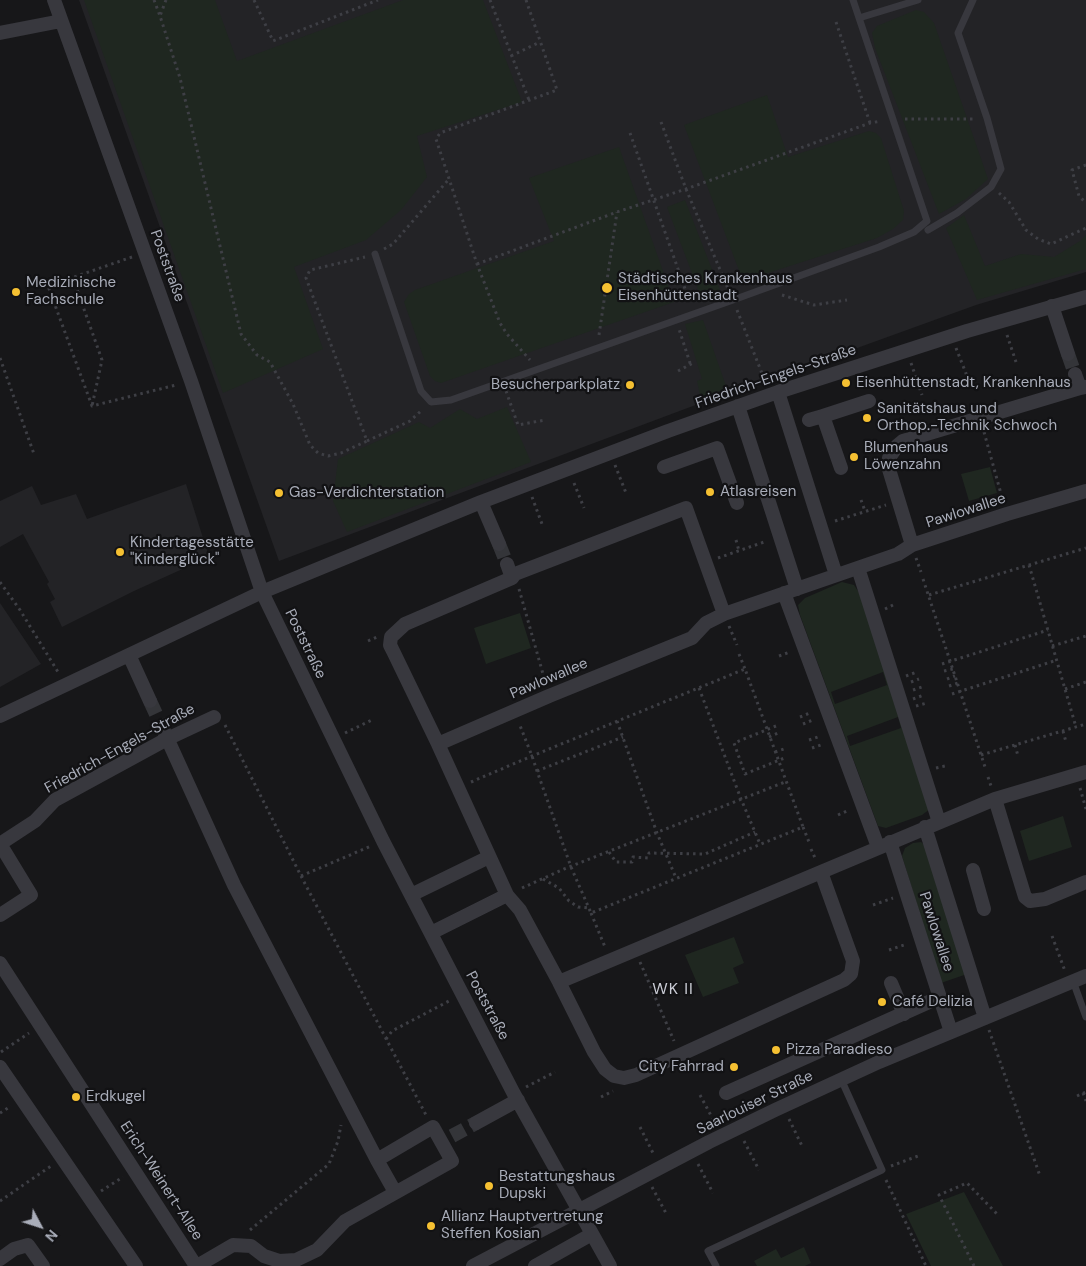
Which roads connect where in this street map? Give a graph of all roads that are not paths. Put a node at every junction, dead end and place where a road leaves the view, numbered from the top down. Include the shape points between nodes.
1 (54, 0) edge
2 (853, 0) edge
3 (918, 0) edge
4 (973, 0) edge
5 (859, 18) junction
6 (61, 21) junction
7 (0, 33) edge
8 (928, 230) dead end
9 (375, 254) road end
10 (1086, 297) edge
11 (1052, 306) junction
12 (1068, 354) tunnel mouth
13 (1075, 374) tunnel mouth
14 (1083, 387) edge
15 (773, 390) junction
16 (869, 401) dead end
17 (738, 406) junction
18 (823, 416) junction
19 (809, 420) dead end
20 (664, 467) dead end
21 (841, 468) dead end
22 (1086, 491) edge
23 (481, 502) junction
24 (737, 503) dead end
25 (499, 544) tunnel mouth
26 (912, 545) junction
27 (858, 568) junction
28 (836, 575) junction
29 (791, 591) junction
30 (262, 592) junction
31 (724, 614) junction
32 (129, 655) junction
33 (150, 701) tunnel mouth
34 (0, 716) edge
35 (214, 716) road end
36 (165, 733) junction
37 (438, 744) junction
38 (1081, 774) edge
39 (995, 799) junction
40 (939, 822) junction
41 (925, 827) junction
42 (884, 844) junction
43 (489, 857) junction
44 (973, 870) dead end
45 (821, 872) junction
46 (1086, 882) edge
47 (411, 895) junction
48 (507, 895) junction
49 (984, 909) dead end
50 (0, 914) edge
51 (431, 933) junction
52 (0, 963) edge
53 (1076, 980) edge
54 (558, 982) junction
55 (890, 983) dead end
56 (940, 998) junction
57 (904, 1014) junction
58 (1086, 1017) edge
59 (985, 1018) junction
60 (951, 1032) junction
61 (0, 1067) edge
62 (842, 1079) junction
63 (726, 1093) dead end
64 (516, 1097) junction
65 (476, 1123) tunnel mouth
66 (377, 1160) junction
67 (395, 1192) junction
68 (579, 1211) junction
69 (592, 1234) junction
70 (0, 1259) edge
71 (43, 1266) edge
72 (136, 1266) edge
73 (197, 1266) edge
74 (474, 1266) edge
75 (535, 1266) edge
76 (610, 1266) edge
77 (716, 1266) edge

1 - 6 street, Poststraße
2 - 5 lane
3 - 5 lane
4 - 8 lane via 958,33 1001,169 991,187
5 - 9 lane via 927,221 914,232 451,400 431,402 421,391
6 - 7 street
6 - 30 street, Poststraße via 191,381
10 - 11 street, Friedrich-Engels-Straße
11 - 12 street
11 - 15 street, Friedrich-Engels-Straße
13 - 14 street
14 - 26 street via 903,441 897,446 888,466
15 - 17 street, Friedrich-Engels-Straße
15 - 28 street
16 - 18 street
17 - 23 street, Friedrich-Engels-Straße
17 - 29 street, Pawlowallee via 780,536
18 - 19 street
18 - 21 street
20 - 24 street via 717,448
22 - 26 street, Pawlowallee
23 - 25 street
23 - 30 street, Friedrich-Engels-Straße
26 - 27 street, Pawlowallee via 898,554
27 - 28 street, Pawlowallee
27 - 40 street
28 - 29 street, Pawlowallee
29 - 31 street, Pawlowallee
29 - 42 street, Pawlowallee
30 - 32 street, Friedrich-Engels-Straße
30 - 47 street, Poststraße
31 - 37 street, Pawlowallee via 706,623 692,638
31 - 37 street via 686,508 511,572 405,624 391,637 390,645
32 - 33 street, Friedrich-Engels-Straße
32 - 34 street, Friedrich-Engels-Straße
35 - 36 street, Friedrich-Engels-Straße
36 - 50 street, Friedrich-Engels-Straße via 55,800 35,821 0,844 31,895
36 - 66 street via 234,885
37 - 43 street
38 - 39 street
39 - 40 street
39 - 46 street via 1025,897 1044,899
40 - 41 street
41 - 42 street
41 - 59 street, Pawlowallee
42 - 45 street
42 - 56 street, Pawlowallee via 907,894
43 - 47 street
43 - 48 street
44 - 49 street
45 - 54 street
45 - 54 street via 852,961 850,974 844,980 636,1075 624,1078 605,1069
47 - 51 street, Poststraße
48 - 51 street
48 - 54 street via 520,910
51 - 64 street, Poststraße
52 - 73 street, Erich-Weinert-Allee
53 - 58 lane
53 - 59 street, Saarlouiser Straße
55 - 57 street
56 - 57 street, Saarlouiser Straße
56 - 60 street, Pawlowallee
57 - 63 street, Saarlouiser Straße
59 - 60 street, Saarlouiser Straße
60 - 62 street, Saarlouiser Straße
61 - 72 street
62 - 68 street, Saarlouiser Straße via 737,1128
62 - 77 lane via 882,1170 708,1251
64 - 65 street
64 - 68 street, Poststraße
66 - 67 street
66 - 67 street via 432,1126 447,1139 452,1161
67 - 73 street via 345,1221 317,1250 296,1260 280,1261 264,1256 251,1246 233,1245
68 - 69 street, Poststraße
68 - 74 street, Saarlouiser Straße
69 - 75 street
69 - 76 street, Poststraße
70 - 71 street via 14,1249 28,1245

